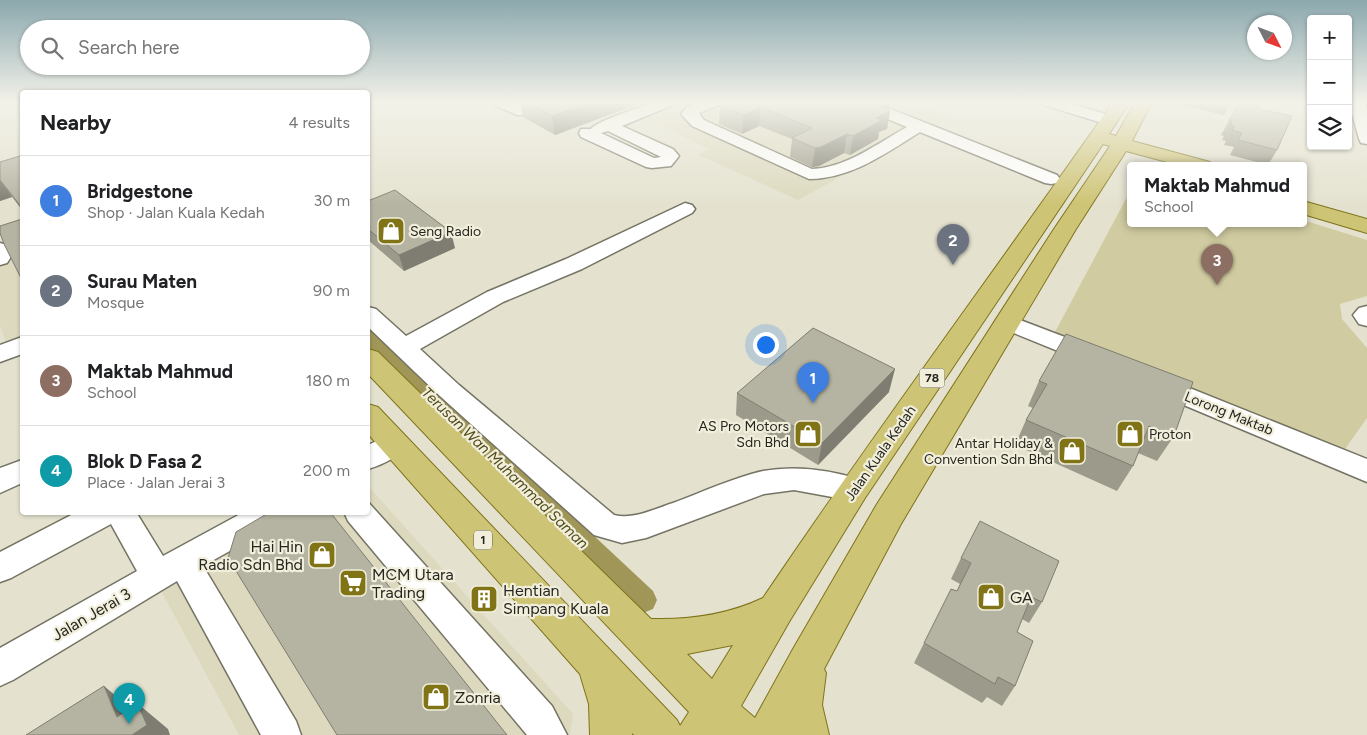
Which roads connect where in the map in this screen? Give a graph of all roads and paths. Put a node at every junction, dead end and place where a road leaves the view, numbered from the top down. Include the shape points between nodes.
1 (582, 136) edge
2 (632, 136) edge
3 (725, 136) edge
4 (903, 136) edge
5 (939, 136) edge
6 (1084, 136) edge
7 (1107, 136) edge
8 (1121, 136) edge
9 (1138, 136) edge
10 (1105, 152) junction
11 (1163, 162) edge
12 (1168, 162) edge
13 (1127, 168) edge
14 (1051, 180) junction
15 (1307, 195) edge
16 (685, 209) dead end
17 (1307, 209) edge
18 (1367, 211) edge
19 (1367, 226) edge
20 (1036, 230) junction
21 (0, 249) edge
22 (0, 259) edge
23 (1367, 313) edge
24 (370, 316) edge
25 (1367, 318) edge
26 (1007, 322) junction
27 (20, 346) edge
28 (404, 348) junction
29 (0, 354) edge
30 (370, 360) edge
31 (1112, 365) edge
32 (1139, 376) edge
33 (374, 432) edge
34 (1367, 471) edge
35 (20, 472) edge
36 (0, 481) edge
37 (854, 489) junction
38 (100, 515) edge
39 (123, 515) edge
40 (267, 515) edge
41 (362, 515) edge
42 (0, 568) edge
43 (170, 569) junction
44 (776, 610) junction
45 (645, 637) junction
46 (807, 662) junction
47 (597, 666) junction
48 (0, 668) edge
49 (719, 727) edge
50 (282, 735) edge
51 (548, 735) edge
52 (612, 735) edge
53 (662, 735) edge
54 (769, 735) edge
55 (808, 735) edge

1 - 2 street via 646,162 659,164 669,159 667,153
3 - 4 street via 809,174 818,175 840,170
5 - 14 street
6 - 14 main road
7 - 10 main road, Jalan Kuala Kedah / 78
8 - 10 main road, Jalan Kuala Kedah / 78
9 - 12 main road
10 - 11 main road
10 - 13 main road via 1111,171
10 - 20 main road, Jalan Kuala Kedah / 78
10 - 26 main road, Jalan Kuala Kedah / 78 via 1064,229
14 - 20 main road via 1031,209
15 - 18 main road
16 - 28 street via 574,264 495,297
17 - 19 main road
20 - 37 main road, Jalan Kuala Kedah / 78
21 - 22 street via 3,254
23 - 25 street
24 - 28 street
26 - 31 street
26 - 46 main road, Jalan Kuala Kedah / 78 via 889,514
27 - 29 street
28 - 37 street via 605,526 622,530 646,525 762,483 794,479
30 - 45 main road
32 - 34 street, Lorong Maktab
33 - 47 main road, 1
35 - 36 street
37 - 44 main road, Jalan Kuala Kedah / 78
38 - 42 street
39 - 43 street
40 - 43 street, Jalan Jerai 3
41 - 51 street via 539,719
43 - 48 street, Jalan Jerai 3
43 - 50 street
44 - 45 main road via 727,631 673,638
44 - 49 main road, Jalan Kuala Kedah / 78
45 - 49 main road
46 - 54 main road, Jalan Kuala Kedah / 78
46 - 55 main road via 802,705
47 - 52 main road via 609,704
47 - 53 main road, 1

